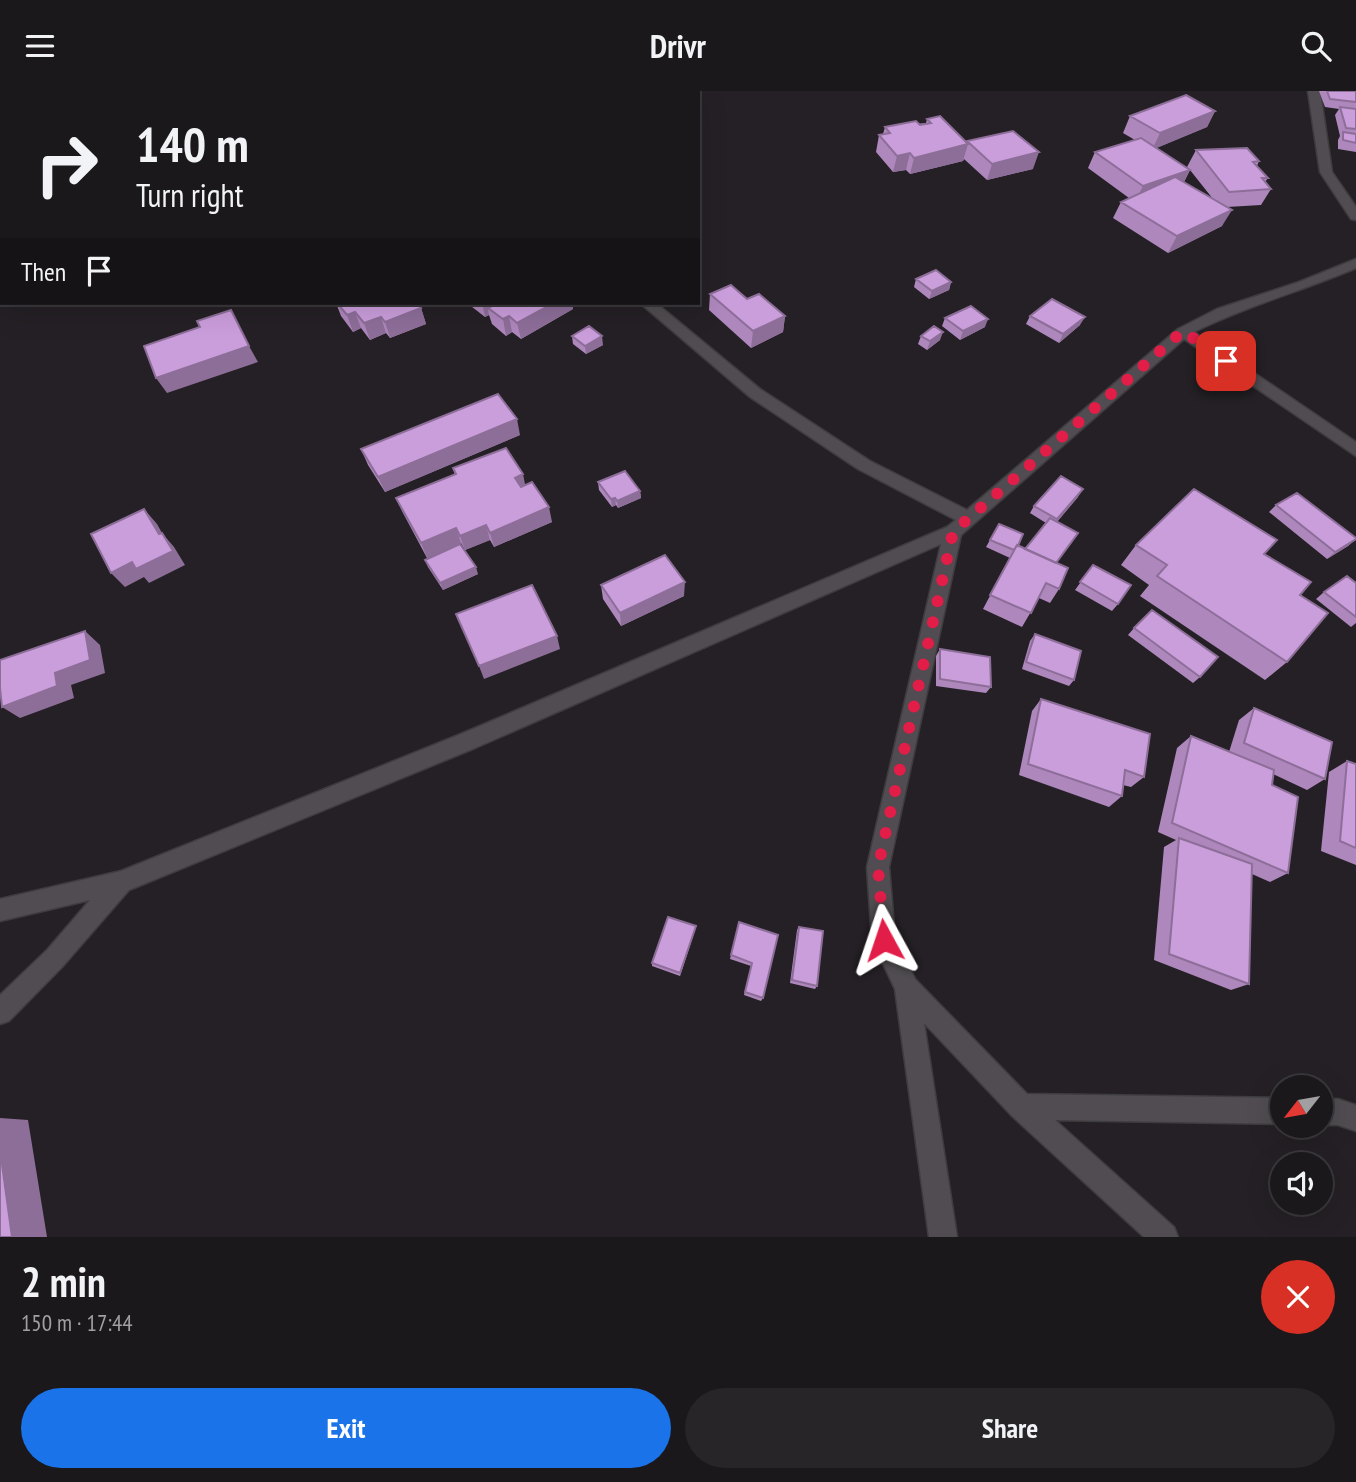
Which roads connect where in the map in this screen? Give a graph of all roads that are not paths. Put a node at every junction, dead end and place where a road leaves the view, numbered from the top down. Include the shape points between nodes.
1 (1314, 91) edge
2 (1356, 216) edge
3 (1356, 263) edge
4 (649, 305) edge
5 (1183, 331) junction
6 (1356, 450) edge
7 (960, 525) junction
8 (121, 882) junction
9 (0, 910) edge
10 (907, 987) junction
11 (0, 1012) edge
12 (1021, 1107) junction
13 (1270, 1111) edge
14 (1334, 1112) edge
15 (1356, 1118) edge
16 (943, 1237) edge
17 (1164, 1237) edge

1 - 2 street via 1326,172
3 - 5 street
4 - 7 street via 755,393
5 - 6 street
5 - 7 street
7 - 8 street via 468,741
7 - 10 street via 878,867 884,940
8 - 9 street
8 - 11 street
10 - 12 street
10 - 16 street
12 - 13 street
12 - 17 street
14 - 15 street

